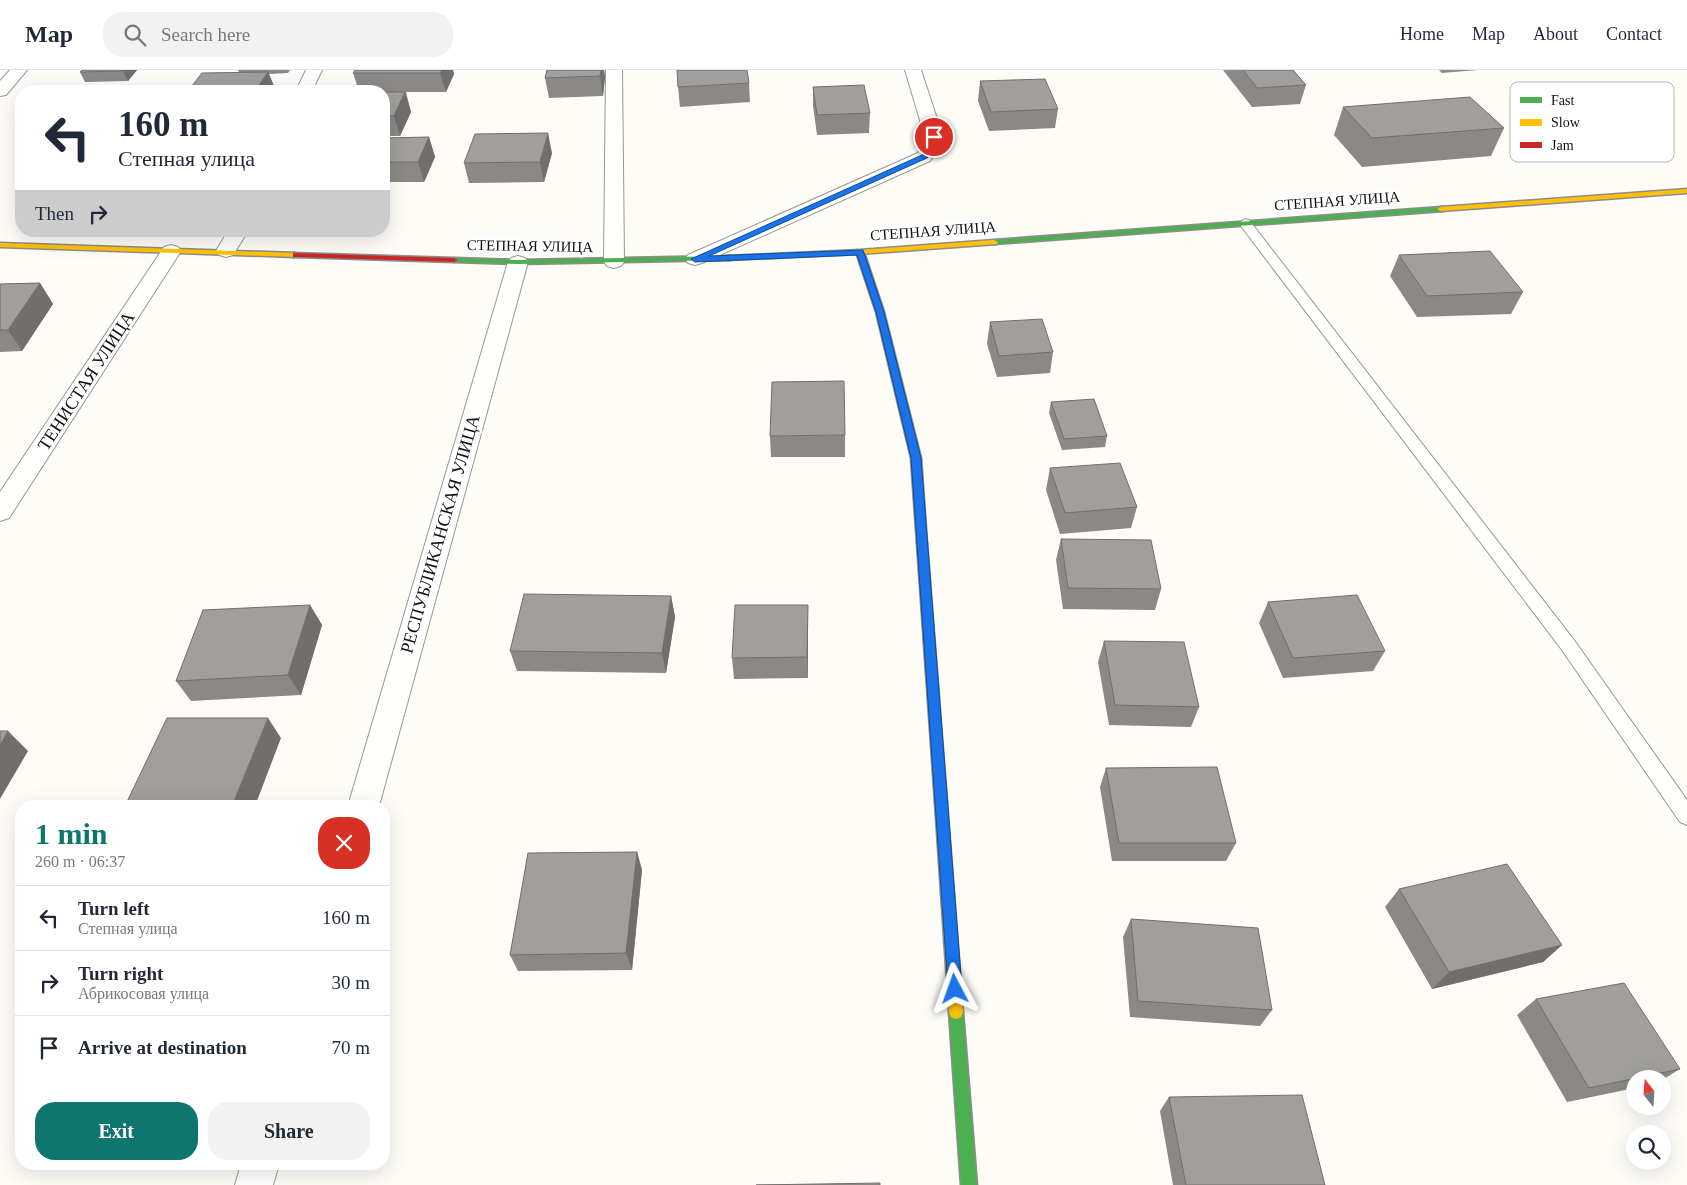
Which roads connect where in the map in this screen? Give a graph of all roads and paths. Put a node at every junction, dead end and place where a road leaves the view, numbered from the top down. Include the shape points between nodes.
1 (19, 70) edge
2 (314, 70) edge
3 (614, 70) edge
4 (913, 70) edge
5 (307, 85) edge
6 (0, 91) edge
7 (1687, 191) edge
8 (1245, 223) junction
9 (234, 237) edge
10 (0, 245) edge
11 (171, 251) junction
12 (226, 251) junction
13 (860, 252) junction
14 (695, 259) junction
15 (518, 262) junction
16 (614, 262) junction
17 (0, 512) edge
18 (364, 800) edge
19 (1687, 816) edge
20 (258, 1170) edge
21 (254, 1185) edge
22 (970, 1185) edge

1 - 6 street
2 - 5 street
3 - 16 street
4 - 14 street via 934,137 931,150 924,157
7 - 8 street, СТЕПНАЯ УЛИЦА
8 - 13 street, СТЕПНАЯ УЛИЦА
8 - 19 lane via 1568,644
9 - 12 street
10 - 11 street, СТЕПНАЯ УЛИЦА
11 - 12 street, СТЕПНАЯ УЛИЦА
11 - 17 street, ТЕНИСТАЯ УЛИЦА
12 - 15 street, СТЕПНАЯ УЛИЦА
13 - 14 street, СТЕПНАЯ УЛИЦА
13 - 22 street via 880,312 916,458
14 - 16 street, СТЕПНАЯ УЛИЦА
15 - 16 street, СТЕПНАЯ УЛИЦА
15 - 18 street, РЕСПУБЛИКАНСКАЯ УЛИЦА
20 - 21 street

